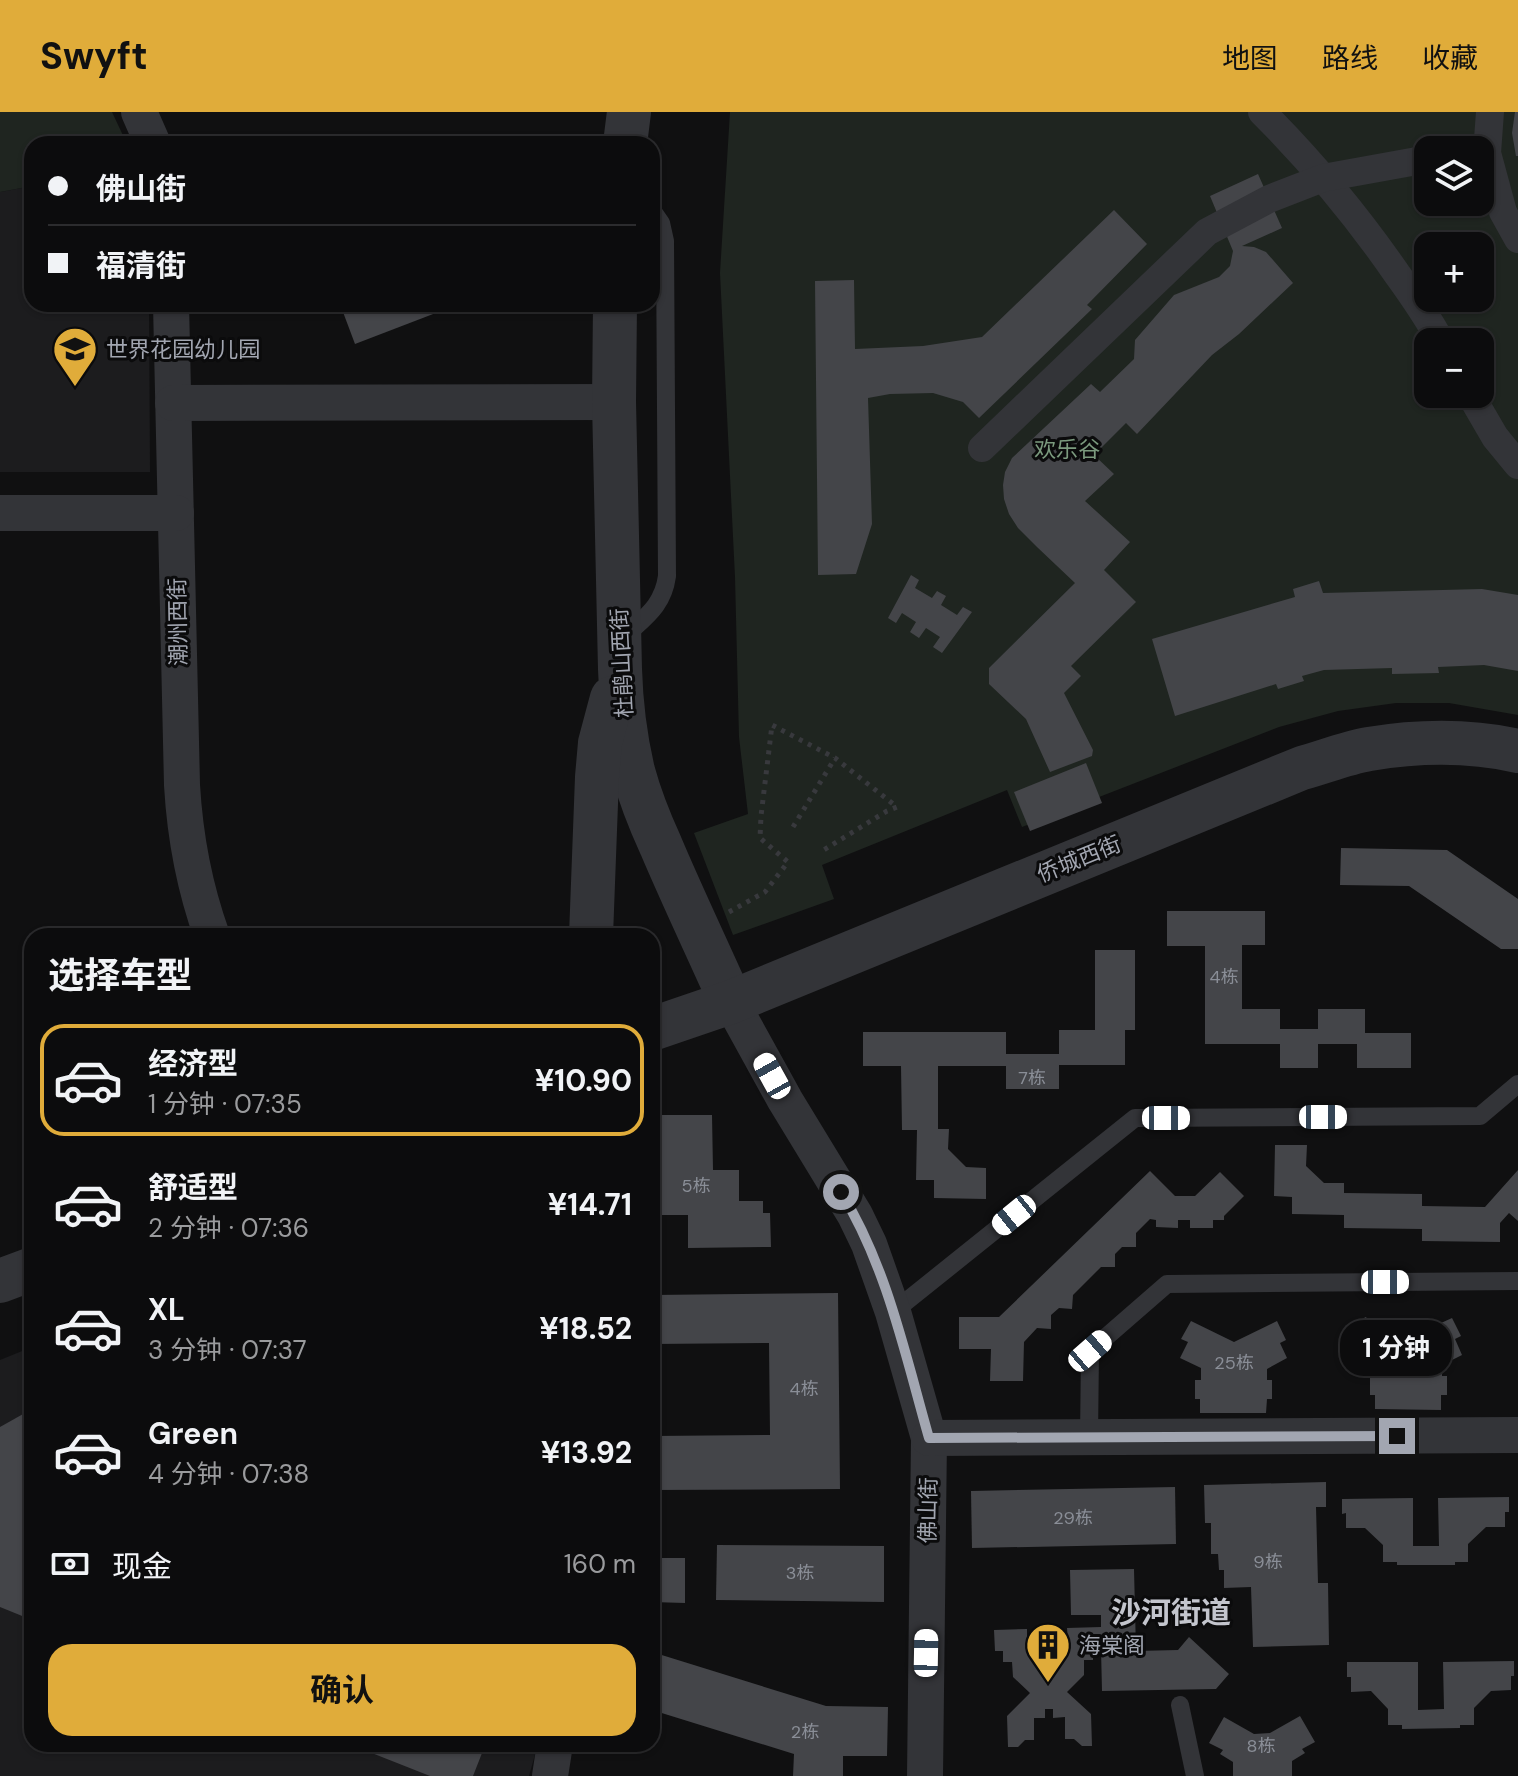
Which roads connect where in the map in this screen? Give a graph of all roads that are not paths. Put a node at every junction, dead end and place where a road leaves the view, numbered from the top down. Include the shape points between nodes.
1 (139, 112) edge
2 (629, 112) edge
3 (1262, 112) edge
4 (1490, 112) edge
5 (150, 136) edge
6 (626, 136) edge
7 (1486, 136) edge
8 (1414, 162) edge
9 (1323, 178) junction
10 (1494, 184) edge
11 (660, 222) edge
12 (1518, 239) edge
13 (171, 312) edge
14 (615, 312) edge
15 (1433, 328) edge
16 (614, 402) junction
17 (173, 403) junction
18 (1478, 408) edge
19 (982, 448) dead end
20 (1518, 465) edge
21 (0, 513) edge
22 (176, 513) junction
23 (620, 655) junction
24 (1518, 751) edge
25 (209, 928) edge
26 (591, 928) edge
27 (731, 1002) junction
28 (660, 1026) edge
29 (1518, 1084) edge
30 (24, 1272) edge
31 (1515, 1278) edge
32 (0, 1281) edge
33 (893, 1312) junction
34 (1518, 1435) edge
35 (929, 1438) junction
36 (1089, 1438) junction
37 (1180, 1705) dead end
38 (554, 1752) edge
39 (550, 1776) edge
40 (925, 1776) edge
41 (1195, 1776) edge

1 - 5 street
2 - 6 street
3 - 9 street
4 - 7 street
8 - 9 street
9 - 15 street
9 - 19 street via 1207,232
10 - 12 street
11 - 23 lane via 665,241 667,576 665,593
13 - 17 street, 潮州西街
14 - 16 street, 杜鹃山西街
16 - 17 street
16 - 23 street, 杜鹃山西街
17 - 22 street, 潮州西街
18 - 20 street
21 - 22 street
22 - 25 street, 潮州西街 via 184,819 194,881
23 - 26 street via 600,743
23 - 27 street, 杜鹃山西街 via 627,740 645,809
24 - 27 street, 侨城西街 via 1432,742 1366,749 1302,768
27 - 28 street, 侨城西街
27 - 33 street, 佛山街 via 855,1215
29 - 33 lane via 1480,1116 1135,1118
30 - 32 street
31 - 36 lane via 1167,1284 1090,1351
33 - 35 street, 佛山街
34 - 36 street
35 - 36 street
35 - 40 street, 佛山街
37 - 41 lane
38 - 39 street

